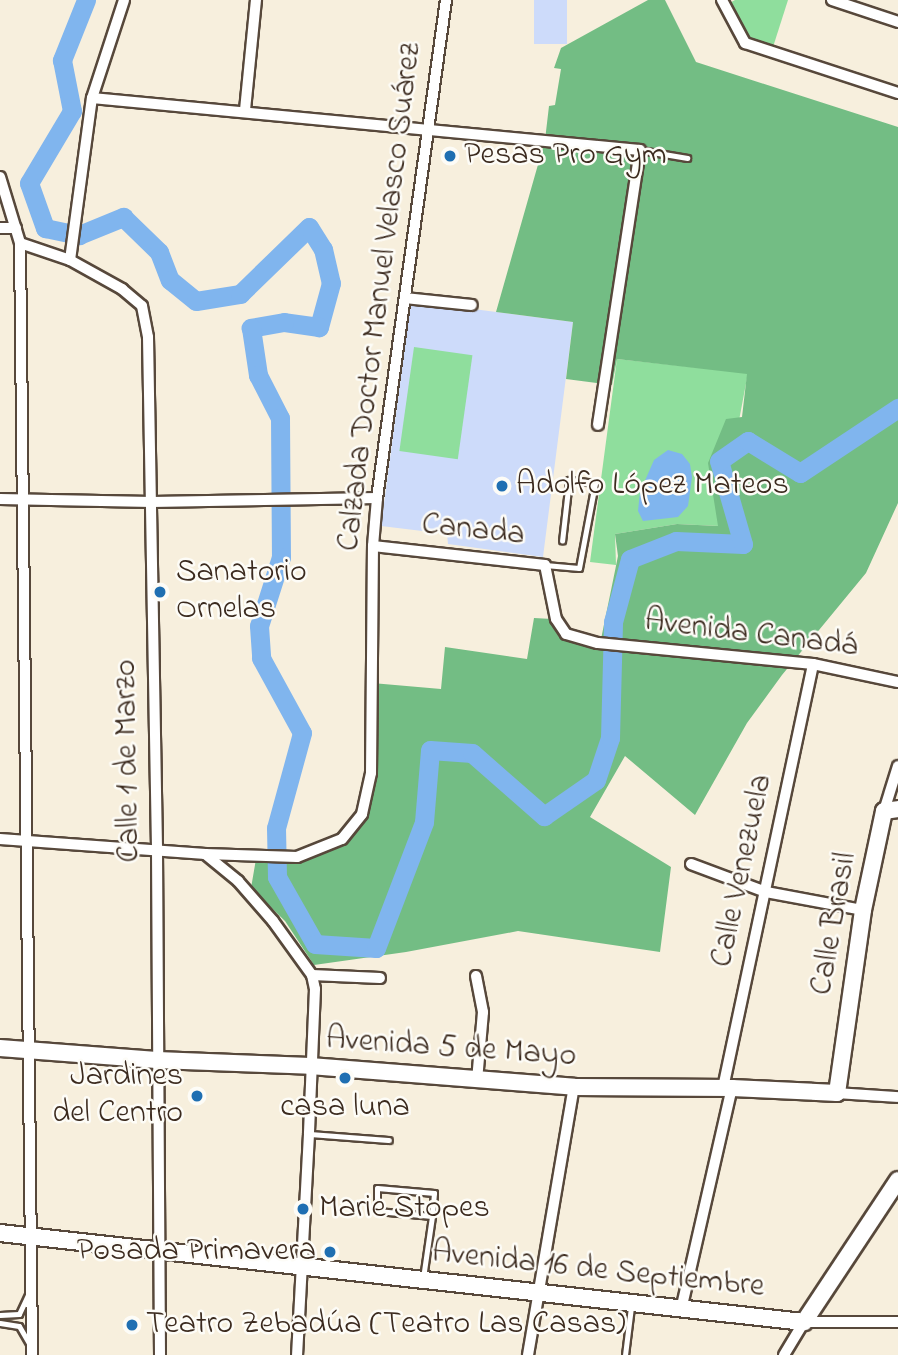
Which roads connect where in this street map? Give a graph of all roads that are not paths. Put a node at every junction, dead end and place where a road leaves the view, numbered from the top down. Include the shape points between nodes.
1 (124, 0) edge
2 (256, 0) edge
3 (446, 0) edge
4 (832, 0) edge
5 (725, 1) edge
6 (898, 22) edge
7 (898, 93) edge
8 (92, 98) junction
9 (245, 110) junction
10 (429, 130) junction
11 (640, 150) junction
12 (687, 158) dead end
13 (0, 177) edge
14 (0, 228) edge
15 (16, 228) junction
16 (20, 243) junction
17 (70, 260) junction
18 (405, 298) junction
19 (472, 305) dead end
20 (598, 425) dead end
21 (377, 498) junction
22 (0, 499) edge
23 (22, 500) junction
24 (152, 502) junction
25 (562, 541) dead end
26 (373, 546) junction
27 (545, 565) junction
28 (598, 643) joint
29 (813, 664) junction
30 (898, 682) edge
31 (898, 766) edge
32 (891, 810) edge
33 (0, 839) edge
34 (28, 841) junction
35 (156, 850) junction
36 (205, 854) junction
37 (691, 864) dead end
38 (766, 892) junction
39 (863, 910) junction
40 (313, 975) junction
41 (476, 976) dead end
42 (380, 978) dead end
43 (0, 1048) edge
44 (28, 1051) junction
45 (157, 1060) junction
46 (310, 1066) junction
47 (477, 1081) junction
48 (574, 1087) junction
49 (727, 1088) junction
50 (837, 1093) junction
51 (898, 1097) edge
52 (309, 1135) junction
53 (389, 1140) dead end
54 (898, 1180) edge
55 (432, 1216) junction
56 (0, 1233) edge
57 (31, 1237) junction
58 (160, 1249) junction
59 (300, 1265) junction
60 (423, 1279) junction
61 (32, 1285) junction
62 (538, 1292) junction
63 (632, 1304) junction
64 (681, 1310) junction
65 (0, 1315) edge
66 (803, 1322) junction
67 (898, 1322) edge
68 (0, 1323) edge
69 (32, 1351) edge
70 (160, 1355) edge
71 (296, 1355) edge
72 (528, 1355) edge
73 (625, 1355) edge
74 (784, 1355) edge

1 - 8 street
2 - 9 street
3 - 10 street, Calzada Doctor Manuel Velasco Suárez
4 - 6 street
5 - 7 street via 745,43
8 - 9 street
8 - 17 street
9 - 10 street
10 - 11 street
10 - 18 street, Calzada Doctor Manuel Velasco Suárez
11 - 12 lane
11 - 20 street
13 - 15 street
14 - 15 street
15 - 16 street
16 - 17 street, Calle 1 de Marzo
16 - 23 street
17 - 24 street, Calle 1 de Marzo via 122,289 142,306 148,337
18 - 19 street
18 - 21 street, Calzada Doctor Manuel Velasco Suárez
21 - 24 street
21 - 26 street, Calzada Doctor Manuel Velasco Suárez
22 - 23 street
23 - 24 street
23 - 34 street
24 - 35 street, Calle 1 de Marzo
25 - 27 lane via 569,480 595,483 579,568
26 - 27 street, Canada
26 - 36 street, Calzada Doctor Manuel Velasco Suárez via 371,773 362,814 342,839 297,857
27 - 28 street, Canada via 556,619 566,634
28 - 29 street, Avenida Canadá
29 - 30 street, Avenida Canadá
29 - 38 street, Calle Venezuela
31 - 32 street, Calle Brasil
32 - 39 main road, Calle Brasil
33 - 34 street
34 - 35 street
34 - 44 street
35 - 36 street
35 - 45 street, Calle 1 de Marzo
36 - 40 street via 238,881
37 - 38 street
38 - 39 street
38 - 49 street, Calle Venezuela
39 - 50 main road, Calle Brasil
40 - 42 street
40 - 46 street
41 - 47 street via 483,1012
43 - 44 main road, Avenida 5 de Mayo
44 - 45 main road, Avenida 5 de Mayo
44 - 57 street
45 - 46 main road, Avenida 5 de Mayo
45 - 58 street, Calle 1 de Marzo
46 - 47 main road, Avenida 5 de Mayo
46 - 52 street
47 - 48 main road, Avenida 5 de Mayo
48 - 49 main road, Avenida 5 de Mayo
48 - 62 street
49 - 50 main road, Avenida 5 de Mayo
49 - 64 street, Calle Venezuela
50 - 51 street, Avenida 5 de Mayo
52 - 53 lane
52 - 59 street
54 - 66 main road
55 - 55 lane via 434,1193 430,1190 377,1188 377,1211
55 - 60 lane
56 - 57 main road, Avenida 16 de Septiembre
57 - 58 main road, Avenida 16 de Septiembre
57 - 61 street
58 - 59 main road, Avenida 16 de Septiembre
58 - 70 street, Calle 1 de Marzo
59 - 60 main road, Avenida 16 de Septiembre
59 - 71 street
60 - 62 main road, Avenida 16 de Septiembre
61 - 65 lane via 19,1314
61 - 69 street
62 - 63 main road, Avenida 16 de Septiembre
62 - 72 street
63 - 64 main road, Avenida 16 de Septiembre
63 - 73 lane
64 - 66 main road, Avenida 16 de Septiembre
66 - 67 street, Avenida 16 de Septiembre
66 - 74 street
68 - 69 lane via 19,1326

